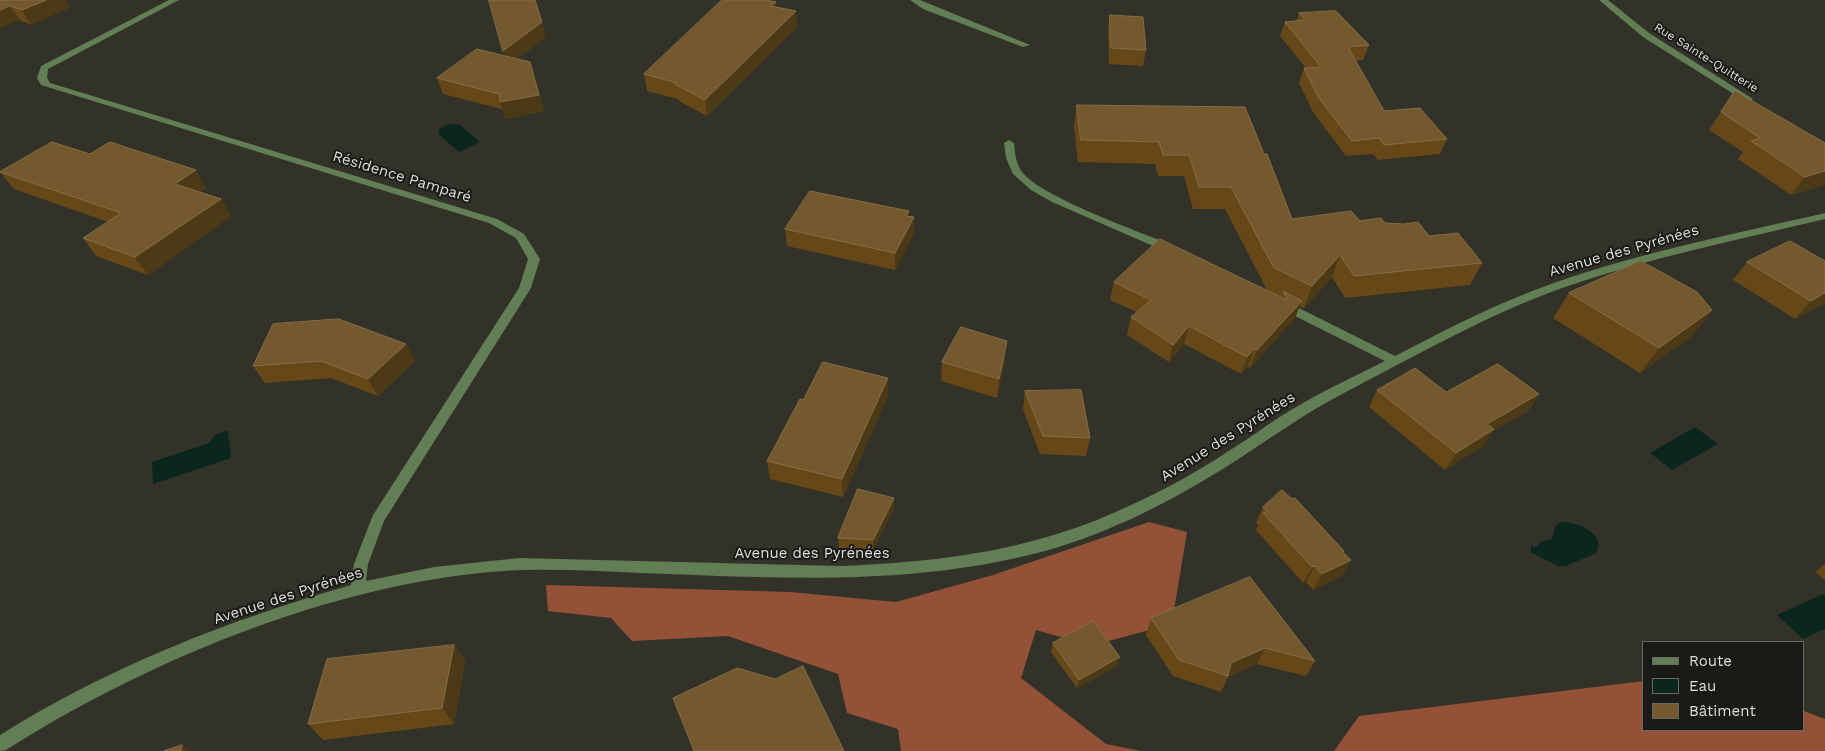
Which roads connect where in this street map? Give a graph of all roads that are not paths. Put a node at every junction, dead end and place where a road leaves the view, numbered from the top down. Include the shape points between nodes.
1 (175, 0) edge
2 (914, 0) edge
3 (1603, 0) edge
4 (1026, 45) dead end
5 (1757, 105) edge
6 (1009, 143) dead end
7 (1825, 216) edge
8 (1179, 254) edge
9 (1274, 301) edge
10 (1395, 361) junction
11 (358, 588) junction
12 (0, 744) edge

1 - 11 street, Résidence Pamparé via 44,68 42,78 46,85 493,221 520,236 534,259 525,288 378,519 361,564
2 - 4 street
3 - 5 street, Rue Sainte-Quitterie via 1646,35
6 - 8 street via 1018,174 1035,188
7 - 10 street, Avenue des Pyrénées via 1579,278 1532,296
9 - 10 street
10 - 11 street, Avenue des Pyrénées via 1284,421 1205,472 1109,523 1050,544 991,559 937,568 858,573 519,564 444,572
11 - 12 street, Avenue des Pyrénées via 239,626 136,670 29,725

